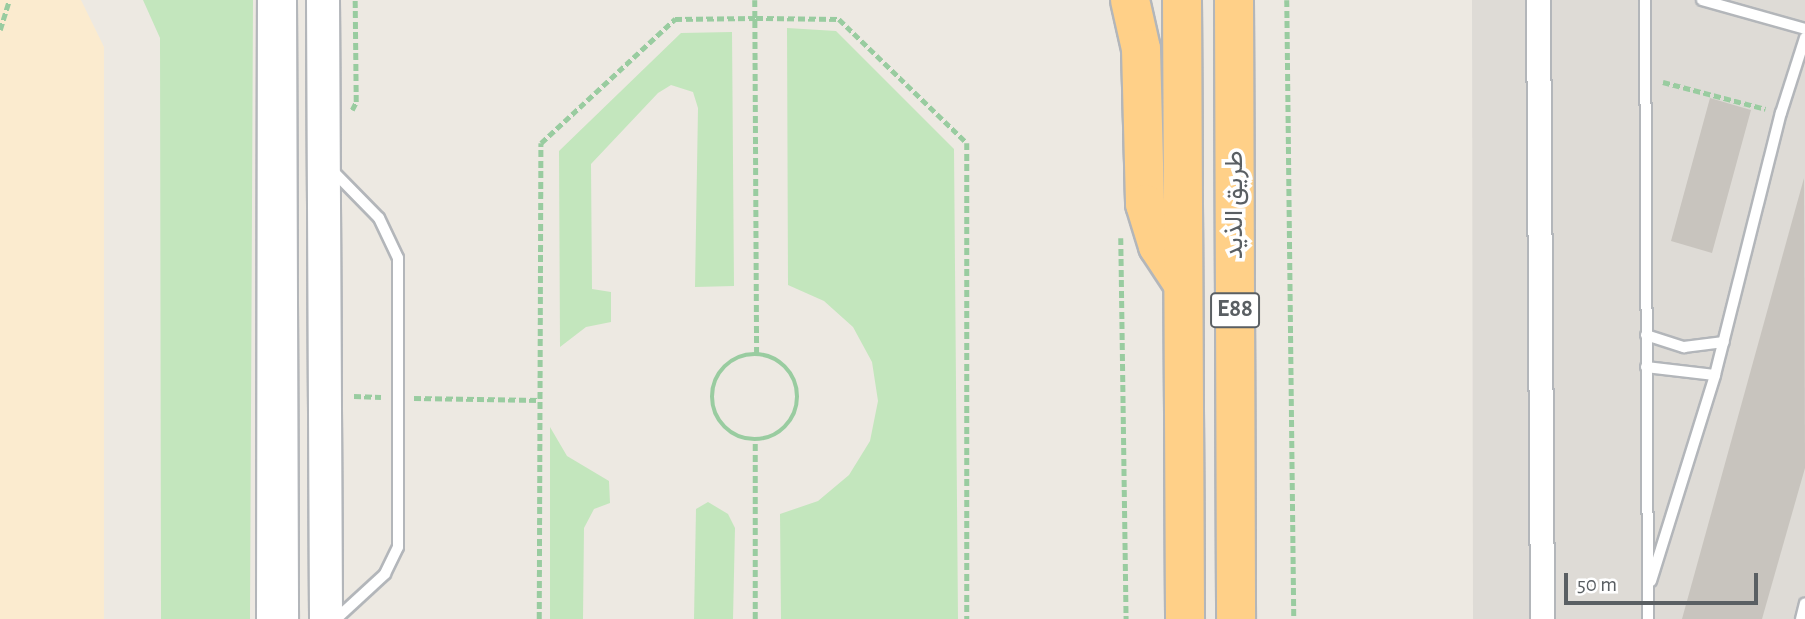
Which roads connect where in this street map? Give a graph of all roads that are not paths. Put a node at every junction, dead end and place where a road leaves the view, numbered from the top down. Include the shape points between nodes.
1 (263, 0) edge
2 (279, 0) edge
3 (324, 0) edge
4 (1130, 0) edge
5 (1182, 0) edge
6 (1234, 0) edge
7 (1538, 0) edge
8 (1645, 0) edge
9 (1702, 0) edge
10 (1805, 29) edge
11 (1805, 38) edge
12 (323, 162) junction
13 (1184, 285) junction
14 (1646, 335) junction
15 (1724, 342) junction
16 (1646, 367) junction
17 (1714, 375) junction
18 (1648, 591) junction
19 (1805, 603) edge
20 (262, 619) edge
21 (282, 619) edge
22 (326, 619) edge
23 (336, 619) edge
24 (1185, 619) edge
25 (1236, 619) edge
26 (1542, 619) edge
27 (1648, 619) edge
28 (1801, 619) edge

1 - 20 lane
2 - 21 street
3 - 12 street
4 - 13 highway via 1141,49 1145,204 1158,246
5 - 13 highway, طريق الذيد / E88
6 - 25 highway, طريق الذيد / E88
7 - 26 street
8 - 14 lane
9 - 10 lane
11 - 15 lane via 1781,113
12 - 22 street
12 - 23 lane via 379,218 394,244 398,547 385,574
13 - 24 highway, طريق الذيد / E88
14 - 15 lane via 1684,347
14 - 16 lane
15 - 17 lane
16 - 17 lane
16 - 18 lane
17 - 18 lane
18 - 27 lane
19 - 28 lane

